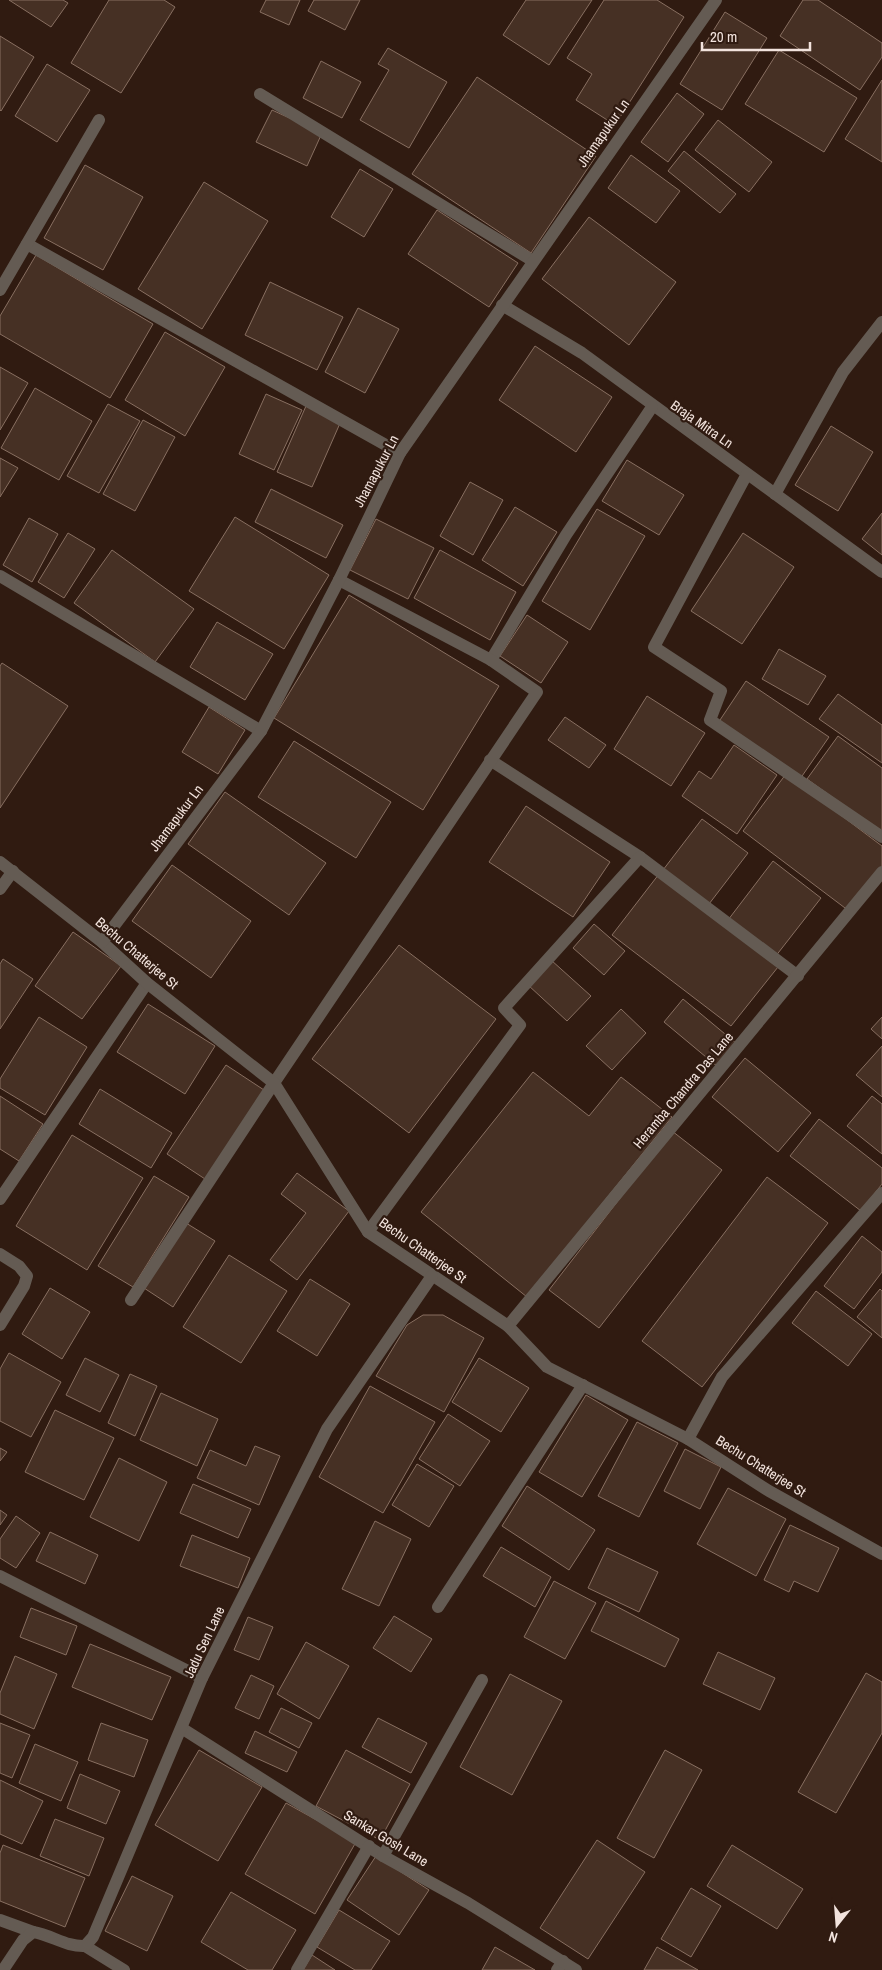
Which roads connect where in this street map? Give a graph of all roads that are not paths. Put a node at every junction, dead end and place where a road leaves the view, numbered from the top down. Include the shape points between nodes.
1 (716, 0) edge
2 (260, 94) dead end
3 (99, 120) dead end
4 (27, 244) junction
5 (533, 261) junction
6 (0, 290) edge
7 (502, 305) junction
8 (882, 322) edge
9 (652, 407) junction
10 (400, 453) junction
11 (747, 474) junction
12 (775, 494) junction
13 (882, 572) edge
14 (0, 576) edge
15 (339, 580) junction
16 (491, 660) junction
17 (261, 731) junction
18 (490, 760) junction
19 (882, 837) edge
20 (640, 857) junction
21 (0, 862) edge
22 (13, 871) junction
23 (882, 872) edge
24 (0, 889) edge
25 (102, 942) junction
26 (798, 976) junction
27 (147, 983) junction
28 (274, 1083) junction
29 (882, 1192) edge
30 (0, 1199) edge
31 (368, 1232) junction
32 (0, 1254) edge
33 (432, 1276) junction
34 (131, 1300) dead end
35 (0, 1325) edge
36 (508, 1326) junction
37 (583, 1385) junction
38 (688, 1438) junction
39 (882, 1554) edge
40 (0, 1576) edge
41 (438, 1607) dead end
42 (202, 1678) junction
43 (482, 1680) dead end
44 (183, 1729) junction
45 (369, 1846) junction
46 (383, 1856) junction
47 (0, 1920) edge
48 (33, 1932) junction
49 (85, 1946) junction
50 (560, 1966) edge
51 (3, 1970) edge
52 (124, 1970) edge
53 (297, 1970) edge
54 (576, 1970) edge

1 - 5 street, Jhamapukur Ln
2 - 5 street
3 - 4 street
4 - 6 street
4 - 10 street
5 - 7 street, Jhamapukur Ln
7 - 9 street, Braja Mitra Ln via 582,354
7 - 10 street, Jhamapukur Ln
8 - 12 street via 843,372
9 - 11 street, Braja Mitra Ln
9 - 16 street via 566,535
10 - 15 street, Jhamapukur Ln
11 - 12 street, Braja Mitra Ln
11 - 19 street via 654,647 721,692 710,720
12 - 13 street, Braja Mitra Ln
14 - 17 street
15 - 16 street
15 - 17 street, Jhamapukur Ln
16 - 18 street via 537,692
17 - 25 street, Jhamapukur Ln
18 - 20 street
18 - 28 street
20 - 26 street
20 - 31 street via 504,1008 520,1025
21 - 22 street, Bechu Chatterjee St
22 - 24 street
22 - 25 street, Bechu Chatterjee St
23 - 26 street, Heramba Chandra Das Lane
25 - 27 street, Bechu Chatterjee St
26 - 36 street, Heramba Chandra Das Lane
27 - 28 street, Bechu Chatterjee St
27 - 30 street
28 - 31 street, Bechu Chatterjee St
28 - 34 street
29 - 38 street via 722,1377
31 - 33 street, Bechu Chatterjee St
32 - 35 street via 27,1276
33 - 36 street, Bechu Chatterjee St
33 - 42 street, Jadu Sen Lane via 326,1429
36 - 37 street, Bechu Chatterjee St via 547,1367
37 - 38 street, Bechu Chatterjee St
37 - 41 street
38 - 39 street, Bechu Chatterjee St via 769,1491
40 - 42 street
42 - 44 street, Jadu Sen Lane
43 - 46 street
44 - 45 street, Sankar Gosh Lane
44 - 49 street, Jadu Sen Lane via 93,1937
45 - 46 street, Sankar Gosh Lane
45 - 53 street
46 - 50 street, Sankar Gosh Lane
47 - 48 street
48 - 49 street via 46,1934 72,1947
48 - 51 street via 23,1940
49 - 52 street
50 - 54 street, Sankar Gosh Lane

